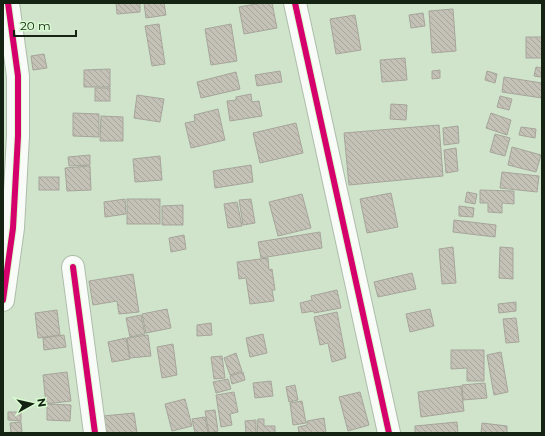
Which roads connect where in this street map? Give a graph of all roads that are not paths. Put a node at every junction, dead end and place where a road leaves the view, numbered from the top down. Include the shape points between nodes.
1 (8, 3) edge
2 (295, 3) edge
3 (10, 77) edge
4 (73, 267) dead end
5 (3, 300) edge
6 (96, 433) edge
7 (389, 433) edge

1 - 3 street
2 - 7 street
3 - 5 street via 18,136 13,228
4 - 6 street

